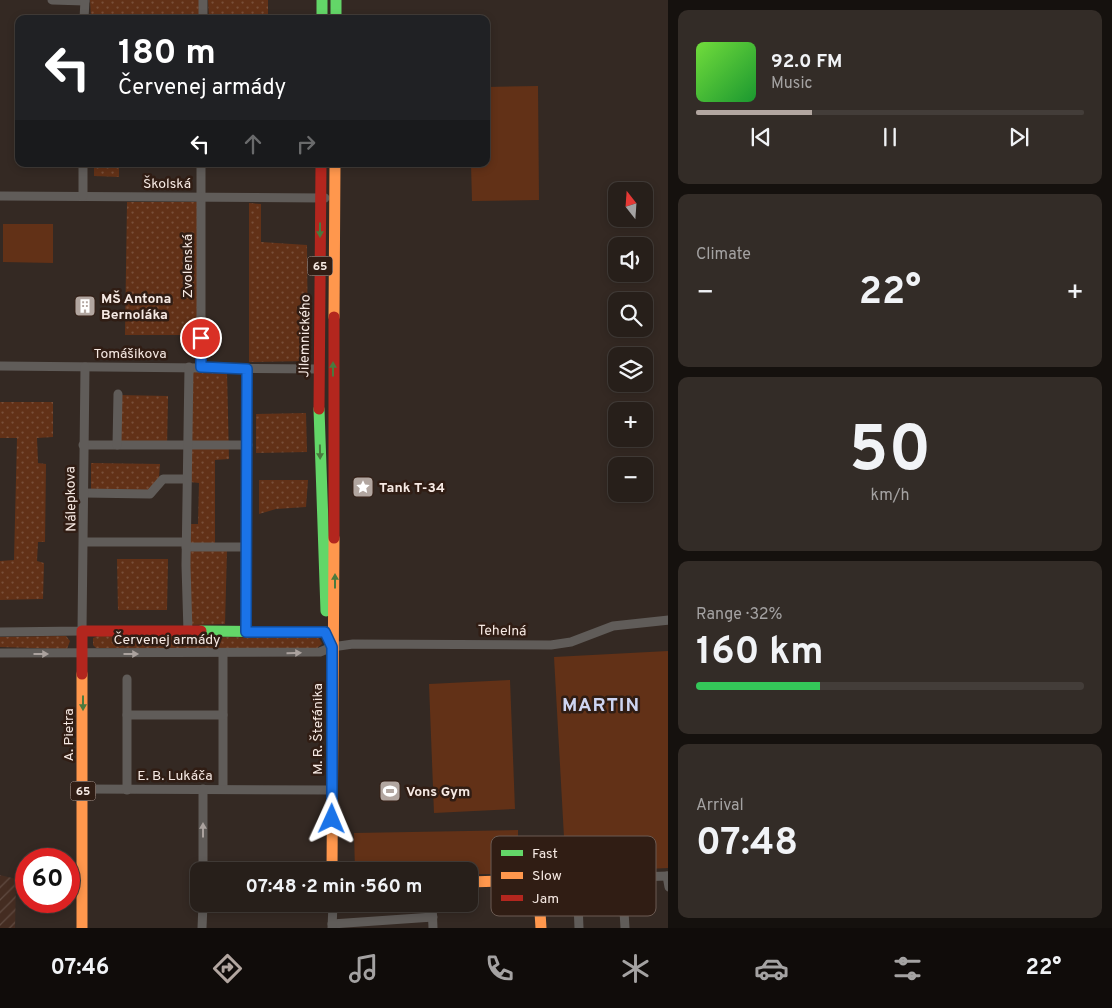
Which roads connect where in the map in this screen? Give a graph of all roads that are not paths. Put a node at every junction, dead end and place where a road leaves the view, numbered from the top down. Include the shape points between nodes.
1 (52, 0) edge
2 (85, 0) edge
3 (203, 0) edge
4 (322, 0) edge
5 (336, 0) edge
6 (84, 15) edge
7 (203, 15) edge
8 (322, 15) edge
9 (336, 15) edge
10 (83, 167) edge
11 (201, 167) edge
12 (321, 167) edge
13 (335, 167) edge
14 (0, 196) edge
15 (83, 196) junction
16 (201, 197) junction
17 (320, 198) junction
18 (335, 199) junction
19 (0, 366) edge
20 (85, 367) junction
21 (189, 367) junction
22 (201, 367) junction
23 (247, 369) junction
24 (319, 369) junction
25 (118, 394) dead end
26 (319, 418) junction
27 (333, 418) junction
28 (188, 444) junction
29 (83, 445) junction
30 (117, 445) junction
31 (248, 445) junction
32 (187, 479) junction
33 (84, 494) junction
34 (84, 542) junction
35 (186, 544) junction
36 (247, 547) junction
37 (668, 620) edge
38 (82, 631) junction
39 (0, 632) edge
40 (188, 632) junction
41 (246, 632) junction
42 (325, 632) junction
43 (332, 647) junction
44 (0, 652) edge
45 (82, 654) junction
46 (223, 654) junction
47 (127, 679) dead end
48 (127, 715) junction
49 (222, 715) junction
50 (83, 789) junction
51 (203, 789) junction
52 (223, 789) junction
53 (127, 790) junction
54 (332, 790) junction
55 (203, 862) edge
56 (332, 862) edge
57 (668, 876) edge
58 (491, 881) edge
59 (478, 882) edge
60 (668, 887) edge
61 (202, 912) edge
62 (333, 912) edge
63 (433, 912) edge
64 (433, 917) junction
65 (359, 925) edge
66 (381, 925) edge
67 (332, 926) edge
68 (82, 928) edge
69 (202, 928) edge
70 (434, 928) edge

1 - 2 street
2 - 6 street
3 - 7 street
4 - 8 main road
5 - 9 main road
10 - 15 street
11 - 16 street, Zvolenská
12 - 17 main road, Jilemnického / 65
13 - 18 main road, Jilemnického / 65
14 - 15 street, Školská
15 - 16 street, Školská
16 - 17 street, Školská
16 - 22 street, Zvolenská
17 - 18 street, Školská
17 -> 24 main road, Jilemnického / 65
27 -> 18 main road, Jilemnického / 65
19 - 20 street, Tomášikova
20 - 21 street, Tomášikova
20 - 29 street, Nálepkova
21 - 22 street, Tomášikova
21 - 28 street
22 - 23 street, Tomášikova
23 - 24 street, Tomášikova
23 - 31 street
24 - 26 main road, Jilemnického / 65
25 - 30 street
26 - 27 street
26 -> 42 main road, Jilemnického / 65
43 -> 27 main road, Jilemnického / 65 via 335,620
28 - 30 street
28 - 31 street
28 - 32 street
29 - 30 street
29 - 33 street, Nálepkova
31 - 36 street
32 - 33 street via 163,478 150,494
32 - 35 street
33 - 34 street, Nálepkova
34 - 35 street
34 - 38 street, Nálepkova
35 - 36 street
35 - 40 street
36 - 41 street
37 - 43 street, Tehelná via 613,626 570,642 551,645 446,643
38 - 39 street, Červenej armády
38 - 40 main road, Červenej armády
38 - 45 main road, A. Pietra / 65
40 - 41 main road, Červenej armády
41 - 42 main road, Červenej armády
42 - 43 main road
46 -> 43 street, Červenej armády via 320,652
43 - 54 main road, M. R. Štefánika / 65
44 -> 45 street, Červenej armády
45 -> 46 street, Červenej armády
45 -> 50 main road, A. Pietra / 65
46 - 49 street, E. B. Lukáča
47 - 48 street, E. B. Lukáča
48 - 49 street
48 - 53 street, E. B. Lukáča
49 - 52 street, E. B. Lukáča
50 - 53 street, E. B. Lukáča
50 - 68 main road, A. Pietra / 65
51 - 52 street, E. B. Lukáča
51 - 53 street, E. B. Lukáča
55 -> 51 street
52 - 54 street, E. B. Lukáča
54 - 56 main road, M. R. Štefánika / 65
57 - 60 street
58 - 59 main road
61 - 69 street
62 - 67 street
63 - 64 street
64 - 66 street via 383,919
64 - 70 street
65 - 66 street
65 - 67 street

